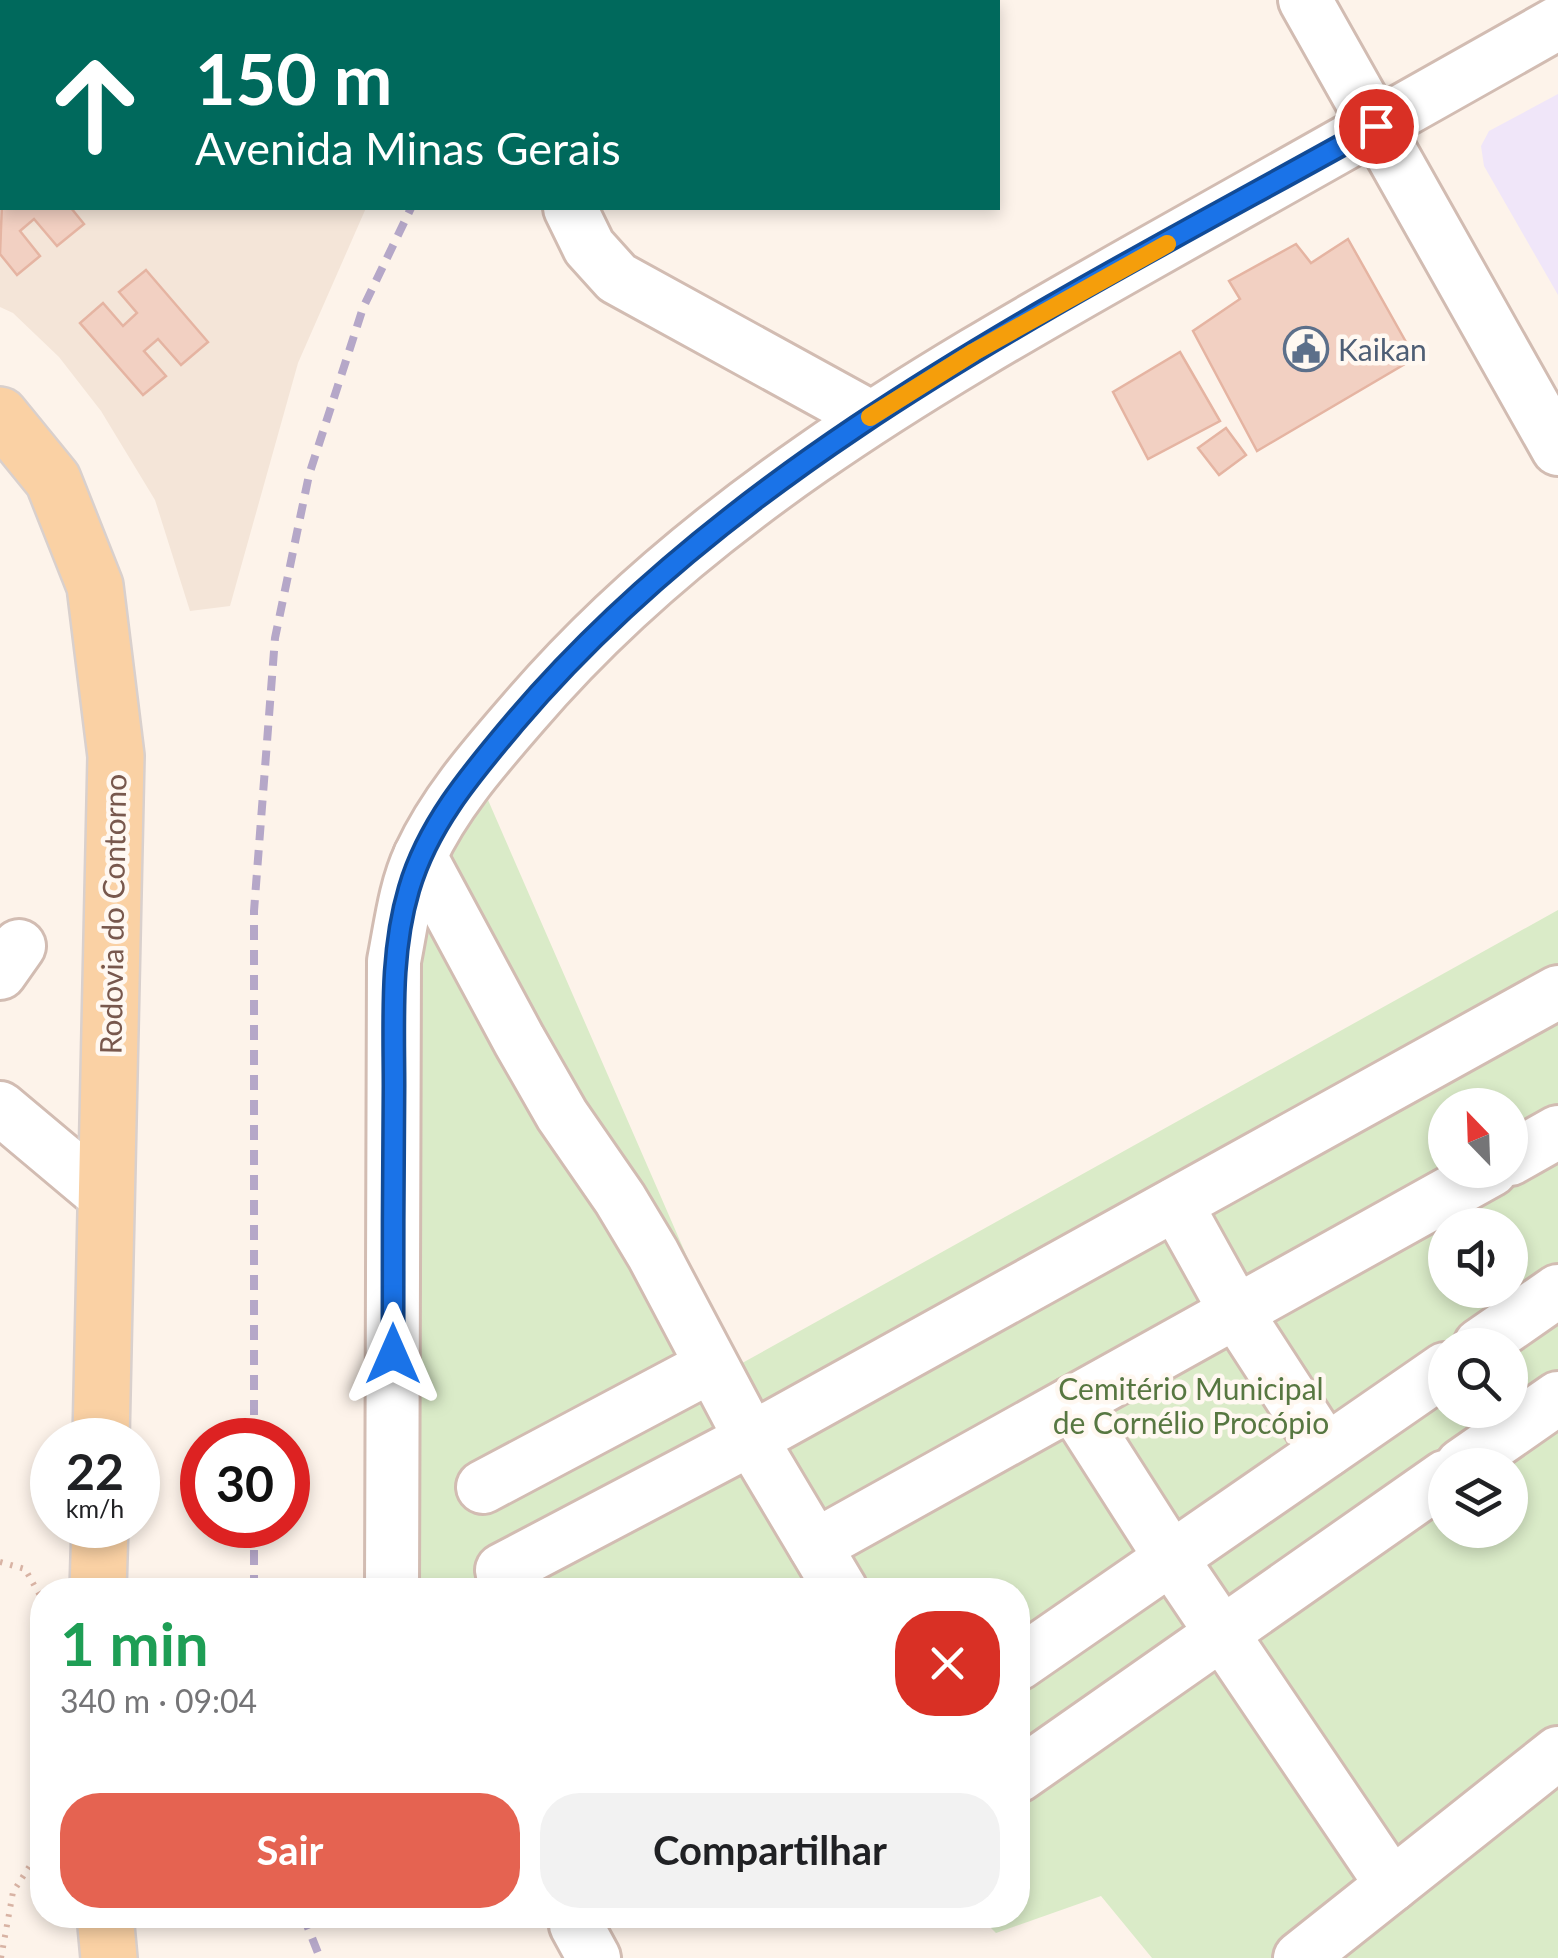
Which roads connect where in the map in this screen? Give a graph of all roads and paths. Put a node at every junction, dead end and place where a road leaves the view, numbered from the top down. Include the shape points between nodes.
1 (1304, 0) edge
2 (1558, 23) edge
3 (1376, 126) junction
4 (571, 210) edge
5 (0, 415) edge
6 (870, 417) junction
7 (1558, 448) edge
8 (420, 856) junction
9 (1558, 992) edge
10 (0, 1108) edge
11 (1558, 1132) edge
12 (1528, 1149) edge
13 (1459, 1188) edge
14 (106, 1197) junction
15 (1176, 1204) junction
16 (1558, 1291) edge
17 (1236, 1312) junction
18 (1505, 1328) edge
19 (712, 1366) junction
20 (1428, 1381) edge
21 (1558, 1398) edge
22 (1072, 1403) junction
23 (101, 1418) edge
24 (751, 1439) junction
25 (1486, 1448) edge
26 (1326, 1451) junction
27 (483, 1487) dead end
28 (1428, 1489) edge
29 (814, 1546) junction
30 (99, 1548) edge
31 (1171, 1558) junction
32 (0, 1562) edge
33 (502, 1570) dead end
34 (98, 1578) edge
35 (392, 1578) edge
36 (834, 1578) edge
37 (30, 1579) edge
38 (1223, 1632) junction
39 (1030, 1656) edge
40 (1558, 1753) edge
41 (1030, 1768) edge
42 (30, 1866) edge
43 (1392, 1885) junction
44 (106, 1928) edge
45 (577, 1928) edge
46 (1, 1958) edge
47 (109, 1958) edge
48 (594, 1958) edge
49 (1300, 1958) edge

1 - 3 street
2 - 3 street
3 - 6 street
3 - 7 street
4 - 6 street via 589,247 617,278
5 - 14 main road, Rodovia do Contorno via 52,480 95,586 116,756
6 - 8 street via 710,532 568,660 462,784
8 - 19 street via 562,1115 653,1254
8 - 35 street via 394,961
9 - 15 street
10 - 14 street
11 - 12 street
13 - 17 street
14 - 23 main road, Rodovia do Contorno
15 - 17 street
15 - 24 street
16 - 18 street
17 - 22 street
17 - 26 street
19 - 24 street
19 - 27 street
20 - 26 street
21 - 25 street
22 - 29 street
22 - 31 street
24 - 29 street
24 - 33 street
26 - 31 street
28 - 38 street
29 - 36 street
30 - 34 main road
31 - 38 street
31 - 39 street
32 - 37 path via 24,1569
38 - 41 street
38 - 43 street
40 - 43 street
42 - 46 path via 14,1892
43 - 49 street
44 - 47 main road
45 - 48 street

